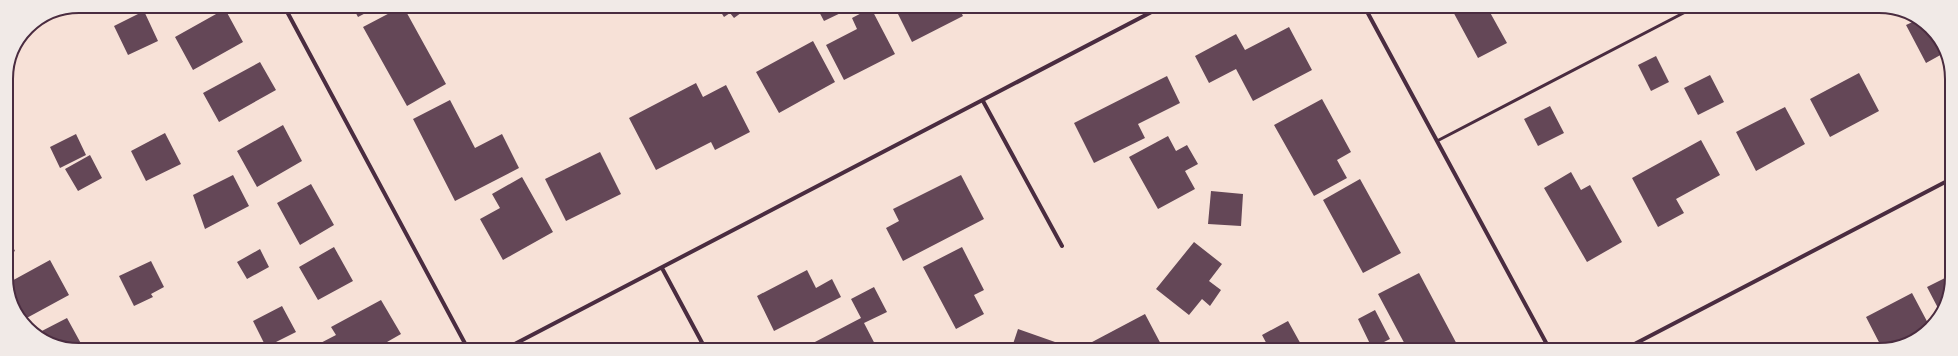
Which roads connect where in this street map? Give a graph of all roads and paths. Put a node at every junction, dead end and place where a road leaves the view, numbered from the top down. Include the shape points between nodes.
1 (288, 13) edge
2 (1150, 13) edge
3 (1368, 13) edge
4 (1683, 13) edge
5 (983, 101) junction
6 (1437, 141) junction
7 (1945, 182) edge
8 (1062, 246) dead end
9 (662, 268) junction
10 (464, 343) edge
11 (519, 343) edge
12 (702, 343) edge
13 (1546, 343) edge
14 (1636, 343) edge

1 - 10 street
2 - 5 street
3 - 6 street
4 - 6 lane
5 - 8 street
5 - 9 street
6 - 13 street
7 - 14 street
9 - 11 street
9 - 12 street

